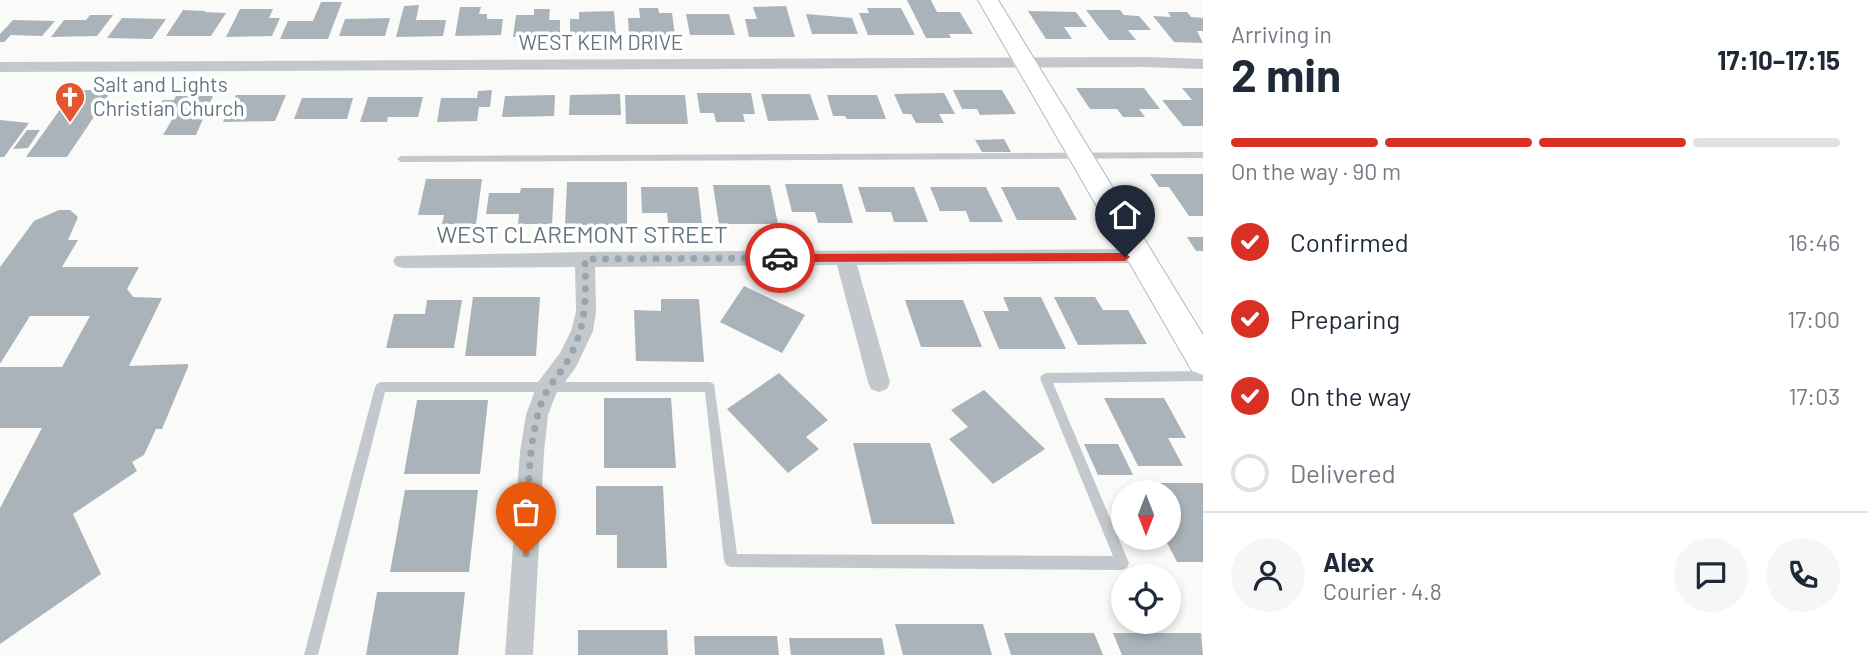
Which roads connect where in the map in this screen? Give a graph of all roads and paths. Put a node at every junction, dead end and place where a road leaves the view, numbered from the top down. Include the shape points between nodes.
1 (988, 0) edge
2 (1025, 62) junction
3 (1203, 64) edge
4 (0, 67) edge
5 (1081, 155) junction
6 (1203, 155) edge
7 (401, 159) dead end
8 (845, 257) junction
9 (1141, 257) junction
10 (585, 259) junction
11 (403, 261) dead end
12 (1203, 362) edge
13 (1203, 376) edge
14 (879, 382) dead end
15 (546, 389) junction
16 (311, 655) edge
17 (519, 655) edge

1 - 2 street
2 - 3 street, WEST KEIM DRIVE
2 - 4 street, WEST KEIM DRIVE
2 - 5 street
5 - 6 lane
5 - 7 lane
5 - 9 street
8 - 9 street, WEST CLAREMONT STREET
8 - 10 street, WEST CLAREMONT STREET
8 - 14 street
9 - 12 street
10 - 11 street, WEST CLAREMONT STREET
10 - 15 street via 582,331
13 - 15 lane via 1046,378 1122,563 731,560 710,387
15 - 16 lane via 381,387
15 - 17 street via 532,452

